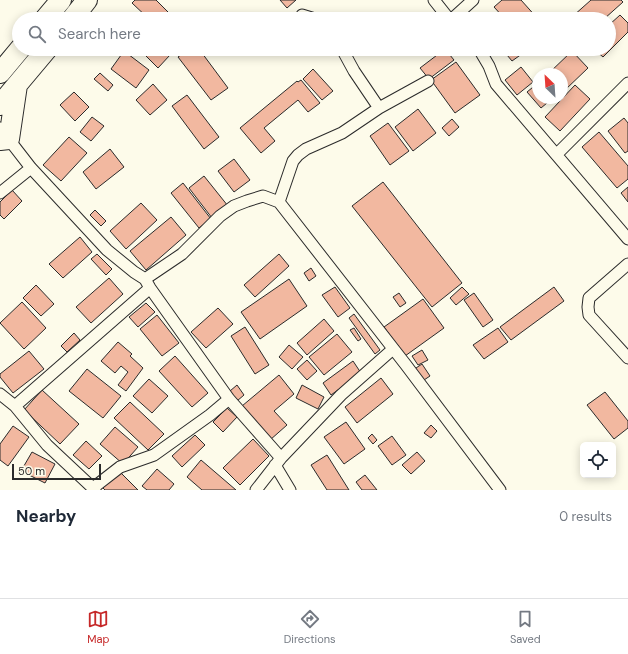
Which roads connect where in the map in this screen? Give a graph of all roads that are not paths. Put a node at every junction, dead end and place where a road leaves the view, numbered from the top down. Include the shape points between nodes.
1 (61, 0) edge
2 (88, 0) edge
3 (434, 0) edge
4 (473, 0) edge
5 (51, 12) edge
6 (78, 12) edge
7 (444, 12) edge
8 (458, 12) edge
9 (14, 56) edge
10 (41, 56) edge
11 (346, 56) edge
12 (483, 56) edge
13 (0, 73) edge
14 (428, 81) dead end
15 (628, 83) edge
16 (17, 85) junction
17 (0, 105) edge
18 (379, 108) junction
19 (3, 136) edge
20 (557, 154) junction
21 (31, 168) junction
22 (0, 193) edge
23 (279, 202) junction
24 (628, 239) edge
25 (628, 264) edge
26 (147, 284) junction
27 (393, 349) junction
28 (628, 358) edge
29 (0, 394) edge
30 (229, 399) junction
31 (15, 406) junction
32 (278, 462) junction
33 (94, 489) edge
34 (256, 490) edge
35 (290, 490) edge
36 (500, 490) edge

1 - 5 highway
2 - 6 highway
3 - 7 street
4 - 8 street
9 - 13 highway
10 - 16 highway
11 - 18 street
12 - 20 street via 496,84
14 - 18 street
15 - 20 street
16 - 17 highway
16 - 19 highway
18 - 23 street via 342,133 298,155 293,161
19 - 21 street
20 - 24 street
21 - 22 street
21 - 26 street via 107,250
23 - 26 street via 263,196 234,206
23 - 27 street
25 - 28 street via 589,298 588,306 589,315
26 - 30 street
26 - 31 street
27 - 32 street via 341,395
27 - 36 street
29 - 31 street
30 - 32 street
30 - 33 street via 210,416 154,455 120,467
31 - 33 street via 47,445
32 - 34 street
32 - 35 street

